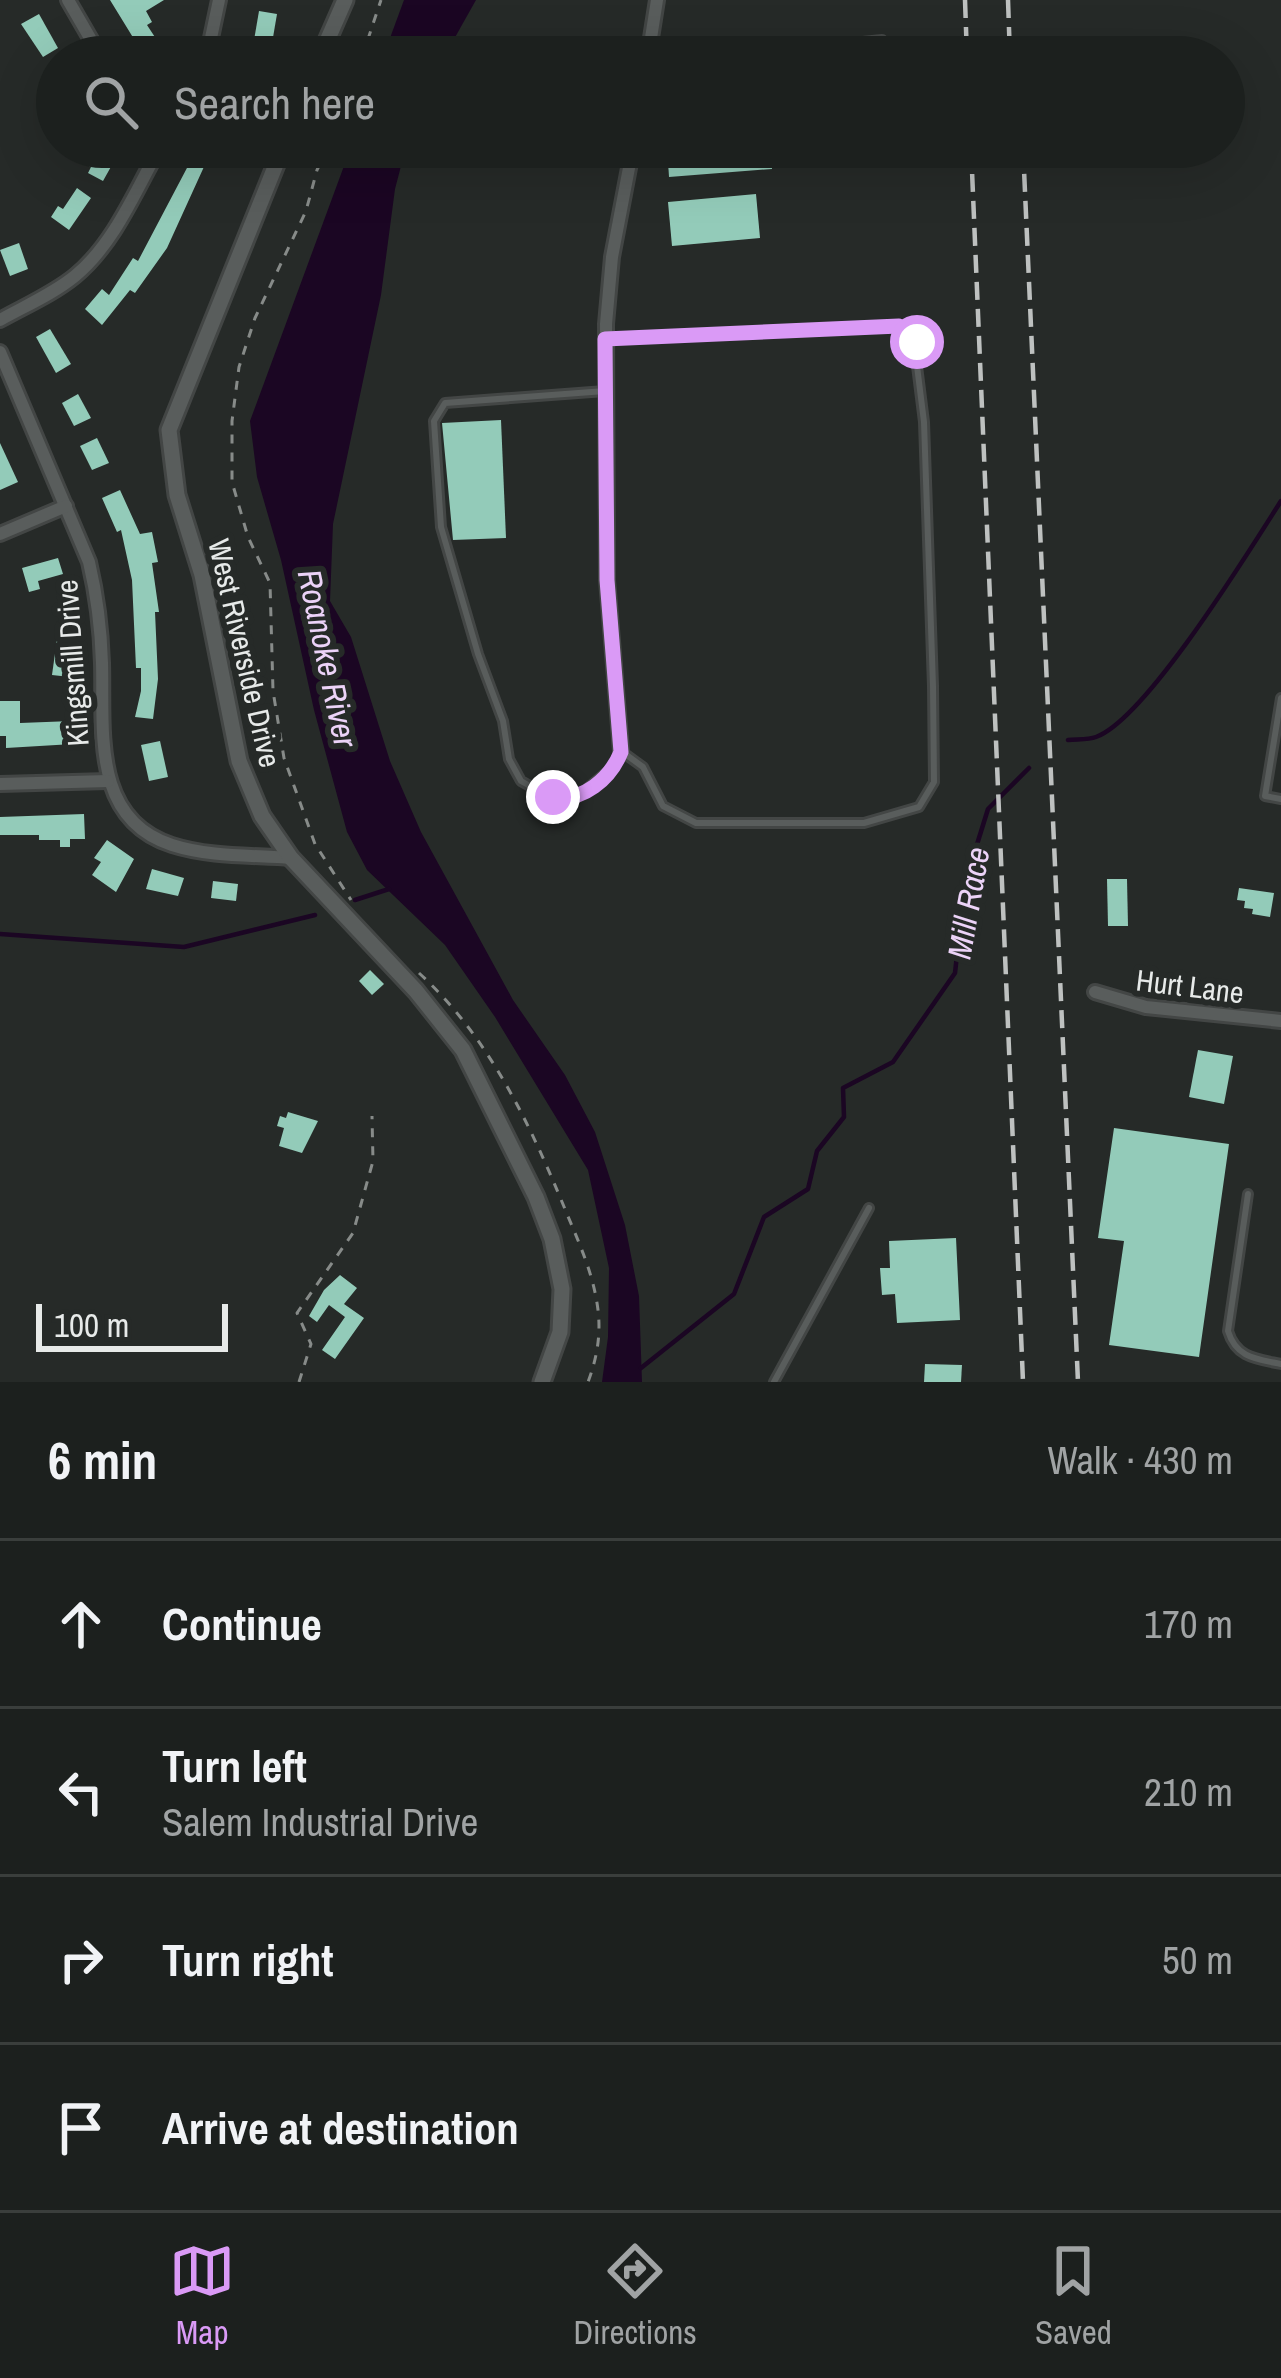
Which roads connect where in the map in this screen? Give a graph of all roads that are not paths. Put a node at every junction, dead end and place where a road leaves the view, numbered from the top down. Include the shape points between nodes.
1 (68, 0) edge
2 (219, 0) edge
3 (345, 0) edge
4 (657, 0) edge
5 (89, 36) edge
6 (211, 36) edge
7 (329, 36) edge
8 (651, 36) edge
9 (148, 168) edge
10 (274, 168) edge
11 (629, 168) edge
12 (0, 320) edge
13 (605, 339) junction
14 (0, 352) edge
15 (605, 391) junction
16 (66, 506) junction
17 (0, 534) edge
18 (1281, 698) edge
19 (621, 752) junction
20 (108, 781) junction
21 (0, 784) edge
22 (1281, 799) edge
23 (291, 858) junction
24 (1095, 992) dead end
25 (1281, 1021) edge
26 (1248, 1195) dead end
27 (869, 1208) dead end
28 (1281, 1364) edge
29 (542, 1382) edge
30 (773, 1382) edge

1 - 5 street
2 - 6 street
3 - 7 street
4 - 8 street
9 - 12 street via 84,268
10 - 23 street, West Riverside Drive via 169,440 238,761
11 - 13 street
13 - 15 street
13 - 19 lane via 907,328 917,342 931,569 934,782 920,807 865,823 696,823 663,806 643,767
14 - 16 street, Kingsmill Drive
15 - 19 street via 607,580
15 - 19 lane via 445,404 436,414 435,444 441,527 514,773 553,797 576,798
16 - 17 street
16 - 20 street, Kingsmill Drive via 95,587
18 - 22 lane via 1265,796
20 - 21 street
20 - 23 street, Kingsmill Drive via 138,826 169,844
23 - 29 street, West Riverside Drive via 441,1020 509,1138 552,1239 562,1288 560,1332
24 - 25 street, Hurt Lane via 1146,1007
26 - 28 lane via 1228,1331 1243,1354
27 - 30 lane

